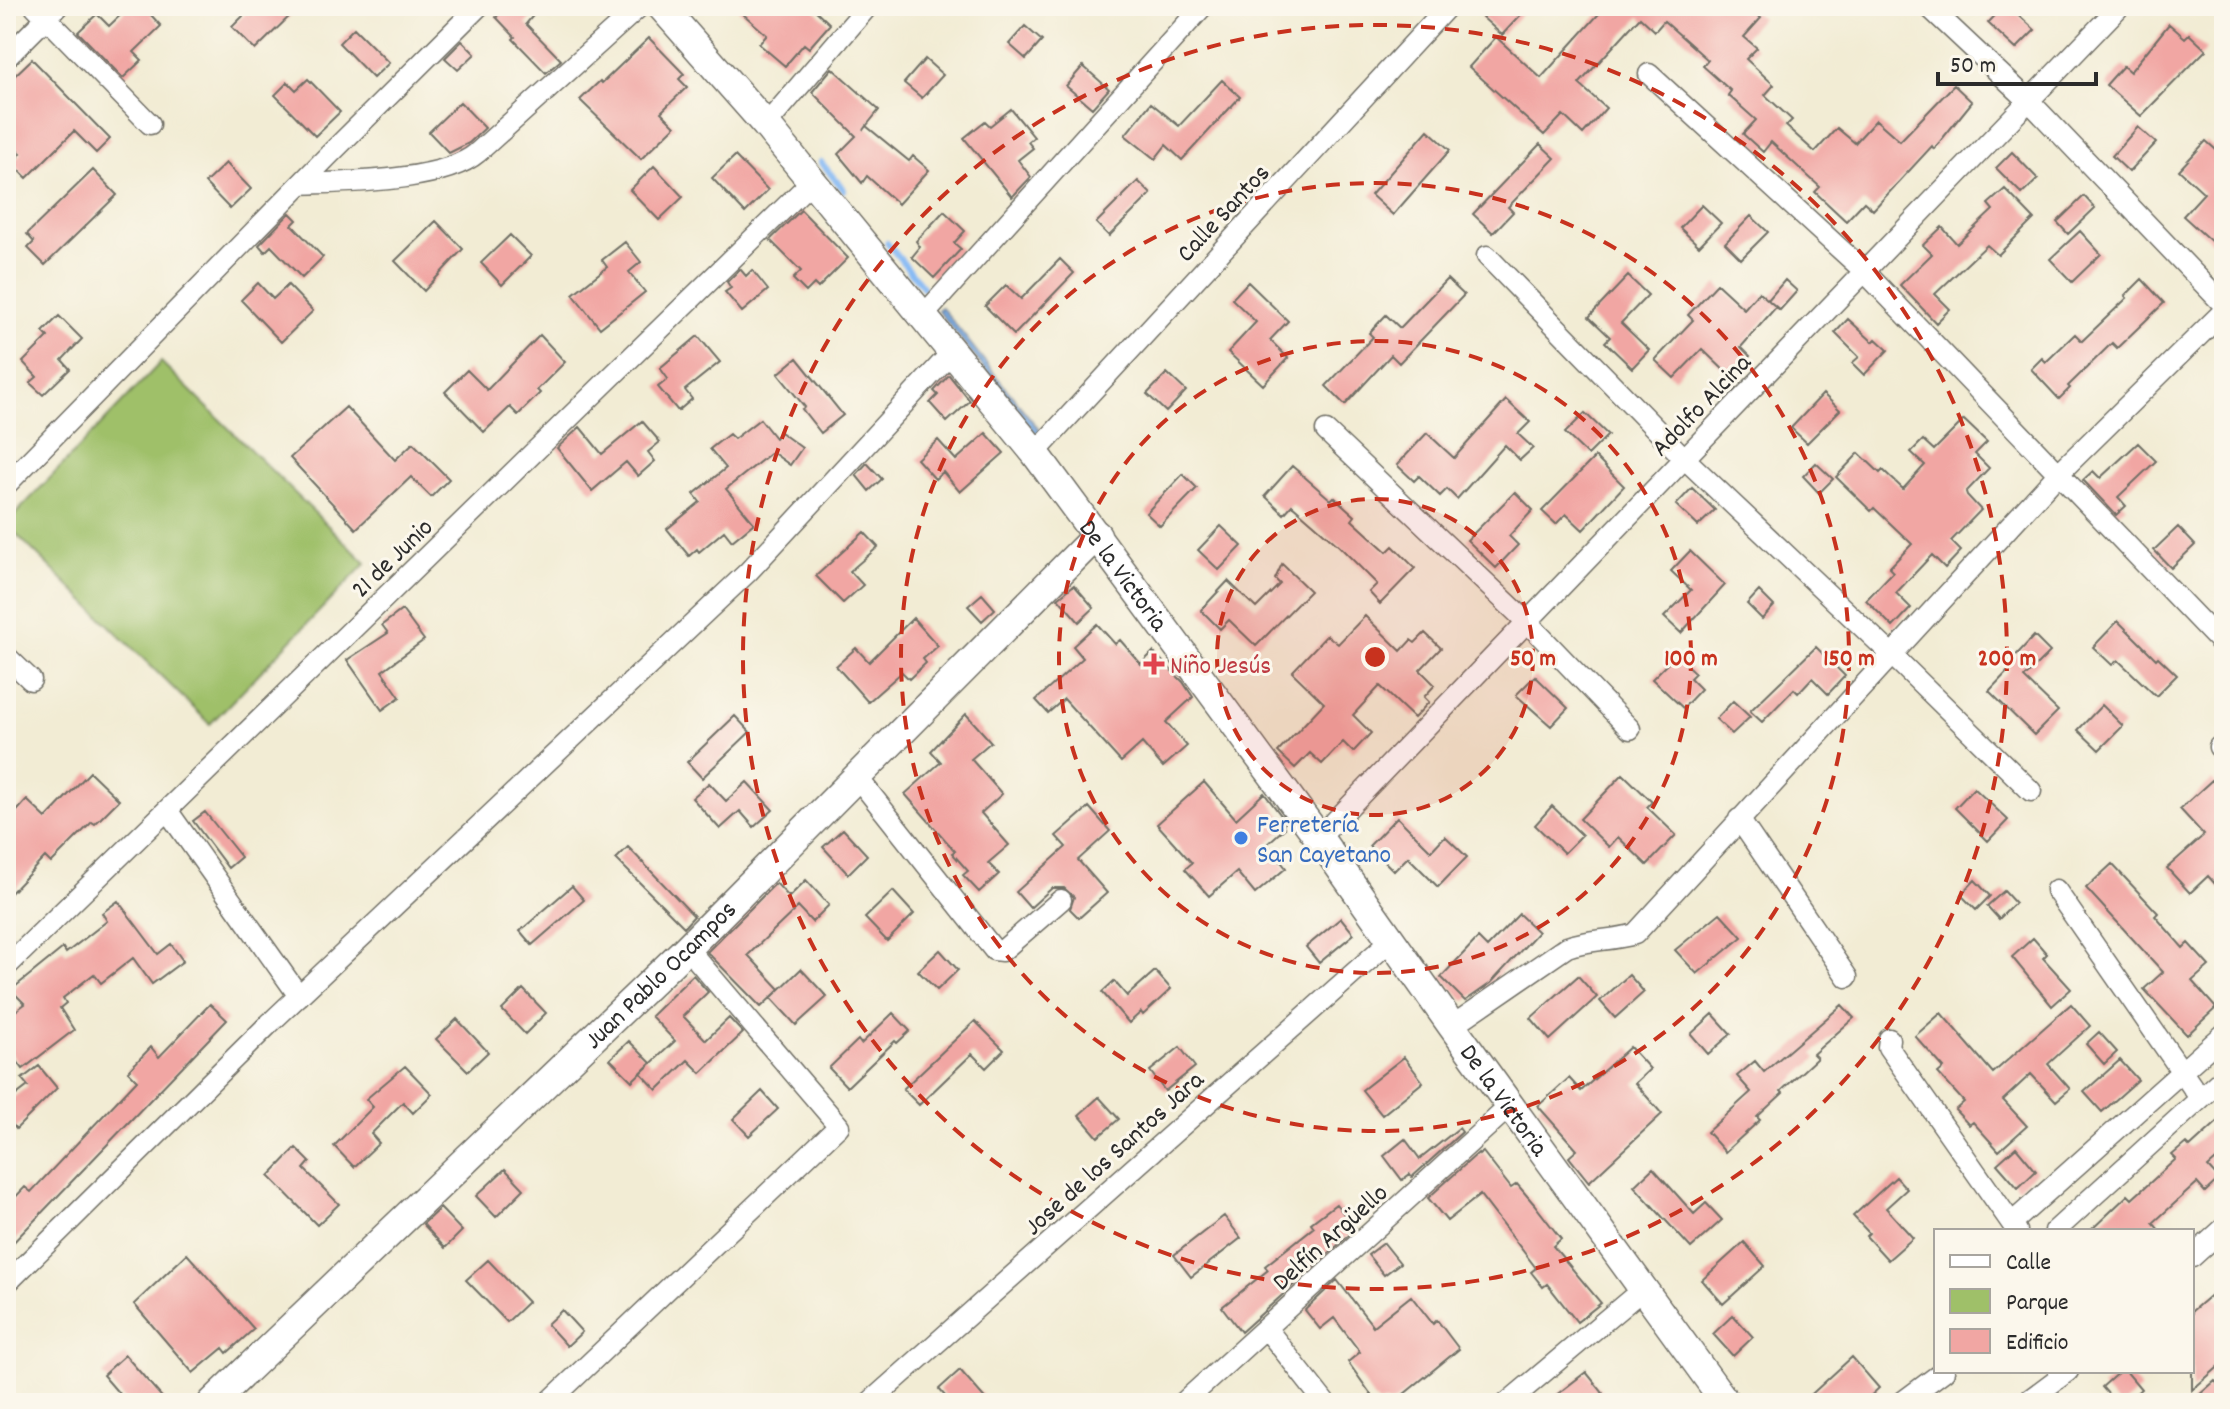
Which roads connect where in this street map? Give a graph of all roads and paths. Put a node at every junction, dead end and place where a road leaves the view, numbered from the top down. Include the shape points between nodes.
1 (479, 6) edge
2 (640, 6) edge
3 (661, 6) edge
4 (868, 6) edge
5 (1203, 6) edge
6 (1448, 6) edge
7 (1928, 6) edge
8 (2120, 6) edge
9 (46, 10) edge
10 (6, 58) edge
11 (1649, 74) dead end
12 (2029, 101) junction
13 (150, 124) dead end
14 (766, 125) junction
15 (811, 182) junction
16 (301, 184) junction
17 (1487, 256) dead end
18 (1863, 270) junction
19 (2224, 308) edge
20 (924, 315) junction
21 (953, 351) junction
22 (1326, 431) dead end
23 (1035, 453) junction
24 (1684, 458) junction
25 (2059, 473) junction
26 (6, 485) edge
27 (1097, 535) junction
28 (1528, 623) junction
29 (2224, 646) edge
30 (1891, 654) junction
31 (6, 656) edge
32 (31, 680) dead end
33 (1630, 729) dead end
34 (857, 777) junction
35 (2031, 791) dead end
36 (167, 810) junction
37 (1739, 819) junction
38 (1319, 838) junction
39 (2056, 890) dead end
40 (1061, 900) dead end
41 (1390, 941) junction
42 (687, 948) junction
43 (6, 967) edge
44 (1847, 977) dead end
45 (299, 996) junction
46 (1452, 1026) junction
47 (2224, 1034) edge
48 (1889, 1039) dead end
49 (2182, 1071) junction
50 (2224, 1077) edge
51 (2200, 1098) junction
52 (1510, 1106) junction
53 (2014, 1227) edge
54 (2224, 1228) edge
55 (2057, 1229) edge
56 (2194, 1255) edge
57 (6, 1284) edge
58 (1643, 1289) junction
59 (1266, 1328) junction
60 (1941, 1373) edge
61 (2065, 1373) edge
62 (212, 1403) edge
63 (548, 1403) edge
64 (869, 1403) edge
65 (1183, 1403) edge
66 (1325, 1403) edge
67 (1507, 1403) edge
68 (1726, 1403) edge
69 (1901, 1403) edge
70 (2025, 1403) edge

1 - 16 street
2 - 16 street via 460,166 390,178
3 - 14 main road, De la Victoria
4 - 14 street
5 - 20 street
6 - 23 street, Calle Santos
7 - 12 street
8 - 12 street, Adolfo Alcina
9 - 10 street
9 - 13 street
11 - 18 street
12 - 18 street, Adolfo Alcina
12 - 19 street
14 - 15 main road, De la Victoria
15 - 20 main road, De la Victoria
15 - 36 street, 21 de Junio
16 - 26 street
17 - 24 street
18 - 24 street, Adolfo Alcina
18 - 25 street
19 - 25 street
20 - 21 main road, De la Victoria
21 - 23 main road, De la Victoria
21 - 45 street via 748,572
22 - 28 street
23 - 27 main road, De la Victoria
24 - 28 street, Adolfo Alcina
24 - 30 street
25 - 29 street
25 - 30 street
27 - 34 main road, Juan Pablo Ocampos
27 - 38 main road, De la Victoria
28 - 33 street
28 - 38 street, Adolfo Alcina
30 - 35 street
30 - 37 street
31 - 32 street
34 - 40 street via 994,950 1002,951
34 - 42 main road, Juan Pablo Ocampos
36 - 43 street, 21 de Junio
36 - 45 street
37 - 44 street
37 - 46 street via 1635,934 1567,947
38 - 41 main road, De la Victoria
39 - 49 street
41 - 46 main road, De la Victoria
41 - 64 street, Jose de los Santos Jara
42 - 62 main road, Juan Pablo Ocampos
42 - 63 street via 839,1126
45 - 57 street
46 - 52 main road, De la Victoria
47 - 49 street
48 - 53 street via 1888,1047
49 - 51 street
49 - 53 street
50 - 51 street
51 - 55 street
52 - 58 main road, De la Victoria
52 - 59 street, Delfín Argüello
54 - 56 street
58 - 67 street
58 - 68 main road, De la Victoria
59 - 65 street, Delfín Argüello
59 - 66 street
60 - 69 street
61 - 70 street

